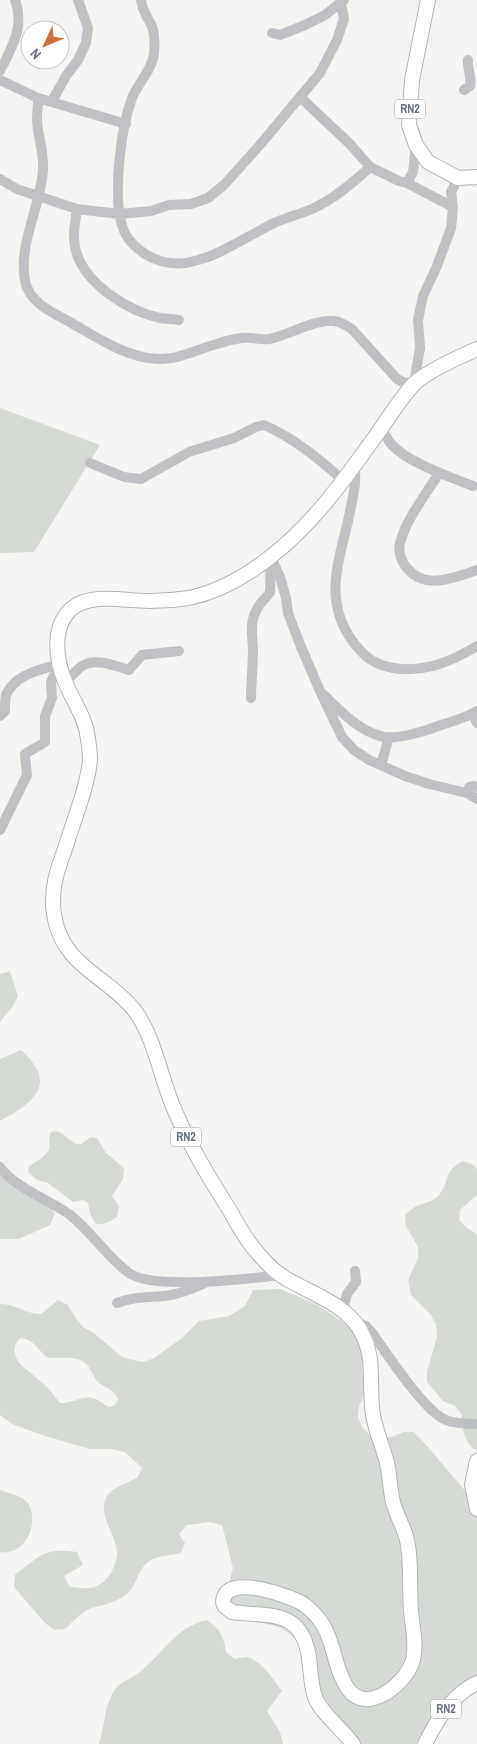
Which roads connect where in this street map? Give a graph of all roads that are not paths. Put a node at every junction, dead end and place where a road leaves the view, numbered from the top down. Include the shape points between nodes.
1 (15, 0) edge
2 (78, 0) edge
3 (141, 0) edge
4 (428, 0) edge
5 (343, 1) edge
6 (272, 33) dead end
7 (468, 60) dead end
8 (0, 71) edge
9 (0, 80) edge
10 (471, 85) edge
11 (38, 98) junction
12 (301, 98) junction
13 (52, 101) junction
14 (126, 124) junction
15 (416, 145) junction
16 (370, 167) junction
17 (477, 177) edge
18 (458, 178) junction
19 (0, 179) edge
20 (407, 183) junction
21 (38, 196) junction
22 (453, 207) junction
23 (77, 209) junction
24 (119, 214) junction
25 (179, 320) dead end
26 (477, 349) edge
27 (414, 383) junction
28 (381, 429) junction
29 (90, 463) dead end
30 (354, 466) junction
31 (439, 472) junction
32 (343, 480) junction
33 (473, 486) dead end
34 (271, 557) junction
35 (477, 570) edge
36 (477, 646) edge
37 (253, 650) junction
38 (179, 651) dead end
39 (262, 657) dead end
40 (60, 664) junction
41 (65, 682) junction
42 (320, 691) junction
43 (250, 698) dead end
44 (0, 716) edge
45 (476, 716) edge
46 (389, 737) junction
47 (381, 765) junction
48 (477, 786) edge
49 (467, 793) junction
50 (477, 799) edge
51 (0, 830) edge
52 (0, 1167) edge
53 (355, 1271) dead end
54 (279, 1275) junction
55 (208, 1282) junction
56 (117, 1303) dead end
57 (343, 1310) junction
58 (356, 1322) junction
59 (477, 1424) edge
60 (477, 1462) edge
61 (477, 1509) edge
62 (477, 1683) edge
63 (354, 1744) edge
64 (425, 1744) edge

1 - 8 street via 19,24 15,41
2 - 13 street via 88,28 86,43
3 - 14 street via 152,26 154,56 132,97
4 - 15 highway, RN2 via 412,80 409,125
5 - 6 street via 305,25 280,35
5 - 12 street via 344,19 337,40 320,73
7 - 10 street
9 - 11 street
11 - 13 street
11 - 21 street via 37,122 43,150 43,171
12 - 16 street
12 - 24 street via 224,185 208,198 191,204
13 - 14 street
14 - 24 street via 118,188
15 - 18 highway, RN2 via 428,162
15 - 20 street via 413,172
16 - 20 street
16 - 24 street via 336,196 195,262 172,264 155,260 138,250 126,236
17 - 18 highway
18 - 22 street via 451,192
19 - 21 street
20 - 22 street
21 - 23 street
21 - 27 street via 24,263 29,292 47,309 112,345 133,354 160,359 184,355 217,343 269,338 335,321 352,330 397,379
22 - 27 street via 451,228 423,296 418,320 420,348
23 - 24 street
23 - 25 street via 73,231 76,250 87,272 118,301 160,318
26 - 27 highway, RN2
27 - 28 highway, RN2
28 - 30 highway, RN2
28 - 31 street via 392,446
29 - 32 street via 124,477 141,479 189,452 264,425 282,432
30 - 32 highway, RN2
30 - 36 street via 356,480 337,565 335,594 342,626 353,643 375,663 409,670 436,665
31 - 33 street
31 - 35 street via 408,523 399,554 405,566 427,581 442,581
32 - 34 highway, RN2 via 296,537
34 - 37 street via 270,592 254,613 251,628
34 - 40 highway, RN2 via 248,574 190,598 91,600 77,604 60,625 57,641
34 - 42 street via 280,577 291,621
37 - 39 street
37 - 43 street
38 - 41 street via 142,655 128,670 88,663
40 - 41 highway, RN2
40 - 44 street via 19,679 6,696 5,711
40 - 51 street via 51,682 52,698 45,716 45,742 25,754 27,775
41 - 54 highway, RN2 via 87,729 90,759 82,798 56,874 52,898 55,922 63,942 82,966 136,1012 171,1102 201,1166 254,1249
42 - 46 street via 363,728
42 - 47 street via 342,737 354,750
45 - 46 street
46 - 47 street
47 - 49 street via 429,784
48 - 49 street via 469,787
49 - 50 street
52 - 55 street via 16,1181 69,1214 130,1274 150,1280
53 - 57 street via 356,1282 347,1294
54 - 55 street
54 - 57 highway, RN2
55 - 56 street via 166,1296
57 - 58 highway, RN2
58 - 59 street via 374,1334 417,1394 434,1411 445,1420
58 - 63 highway, RN2 via 367,1343 372,1368 372,1409 390,1472 394,1504 408,1546 413,1661 389,1690 369,1699 359,1697 343,1683 329,1638 319,1619 304,1604 291,1598 235,1586 228,1590 223,1602 232,1612 282,1617 292,1622 308,1650 315,1698
60 - 61 highway via 472,1484
62 - 64 highway, RN2 via 448,1706

